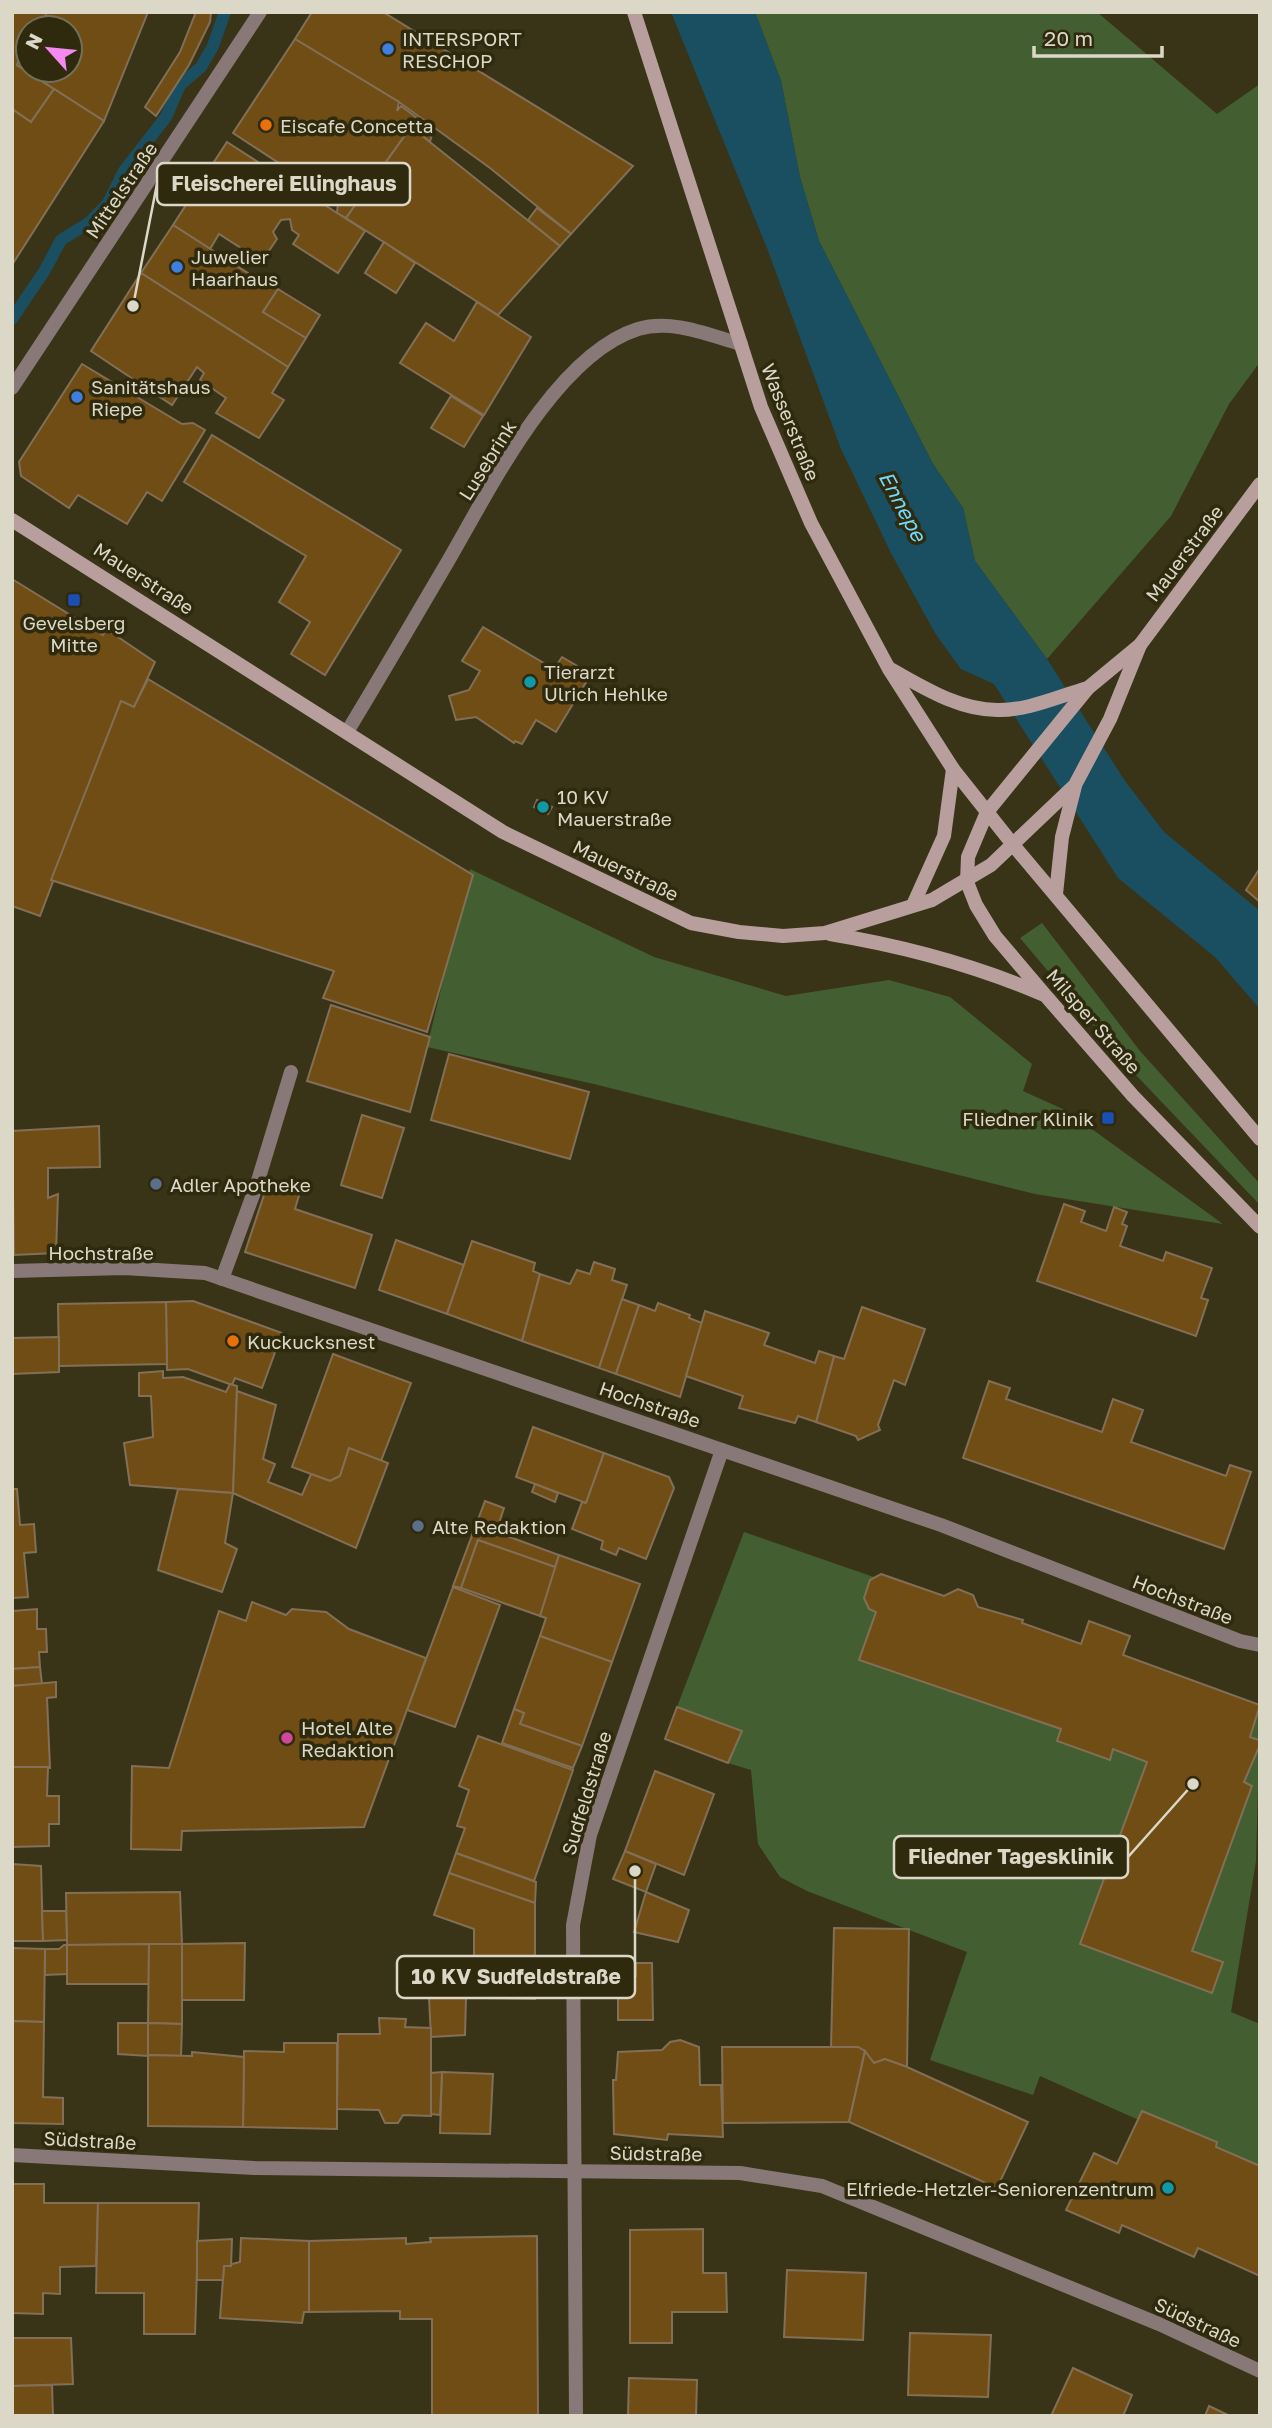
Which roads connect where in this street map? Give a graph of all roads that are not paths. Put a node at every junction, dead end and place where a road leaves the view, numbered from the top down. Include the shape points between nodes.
1 (260, 12) edge
2 (634, 12) edge
3 (741, 344) junction
4 (12, 388) edge
5 (1260, 484) edge
6 (12, 520) edge
7 (1140, 645) junction
8 (889, 669) junction
9 (1088, 688) junction
10 (347, 732) junction
11 (953, 769) junction
12 (1075, 785) junction
13 (987, 812) junction
14 (1014, 846) junction
15 (967, 882) junction
16 (1056, 894) junction
17 (912, 905) junction
18 (825, 933) junction
19 (1045, 995) junction
20 (291, 1072) dead end
21 (1260, 1139) edge
22 (1260, 1227) edge
23 (12, 1271) edge
24 (222, 1279) junction
25 (722, 1450) junction
26 (1260, 1645) edge
27 (12, 2155) edge
28 (574, 2171) junction
29 (1260, 2371) edge
30 (576, 2416) edge

1 - 4 street, Mittelstraße
2 - 3 main road, Wasserstraße
3 - 8 main road, Wasserstraße via 761,407 811,523
3 - 10 street, Lusebrink via 660,324 636,330 591,356 547,401 513,451
5 - 7 main road, Mauerstraße
6 - 10 main road, Mauerstraße
7 - 9 main road, Mauerstraße
7 - 12 main road, Mauerstraße via 1110,719
8 - 9 main road via 960,704 997,710
8 - 11 main road, Wasserstraße
9 - 13 main road, Mauerstraße
10 - 18 main road, Mauerstraße via 503,832 691,923 783,936
11 - 13 main road, Wasserstraße
11 - 17 main road via 944,836
12 - 14 main road, Mauerstraße
12 - 16 main road via 1062,837
13 - 14 main road
13 - 15 main road via 968,857
14 - 15 main road, Mauerstraße
14 - 16 main road
15 - 17 main road, Mauerstraße
15 - 19 main road, Milsper Straße via 995,936
16 - 21 main road
17 - 18 main road, Mauerstraße
18 - 19 main road via 948,961
19 - 22 main road, Milsper Straße via 1133,1096
20 - 24 street
23 - 24 street, Hochstraße via 124,1268 205,1273
24 - 25 street, Hochstraße
25 - 26 street, Hochstraße via 941,1525
25 - 28 street, Sudfeldstraße via 590,1835 573,1925
27 - 28 street, Südstraße via 254,2168
28 - 29 street, Südstraße via 740,2173 822,2186 1159,2324
28 - 30 street, Sudfeldstraße

